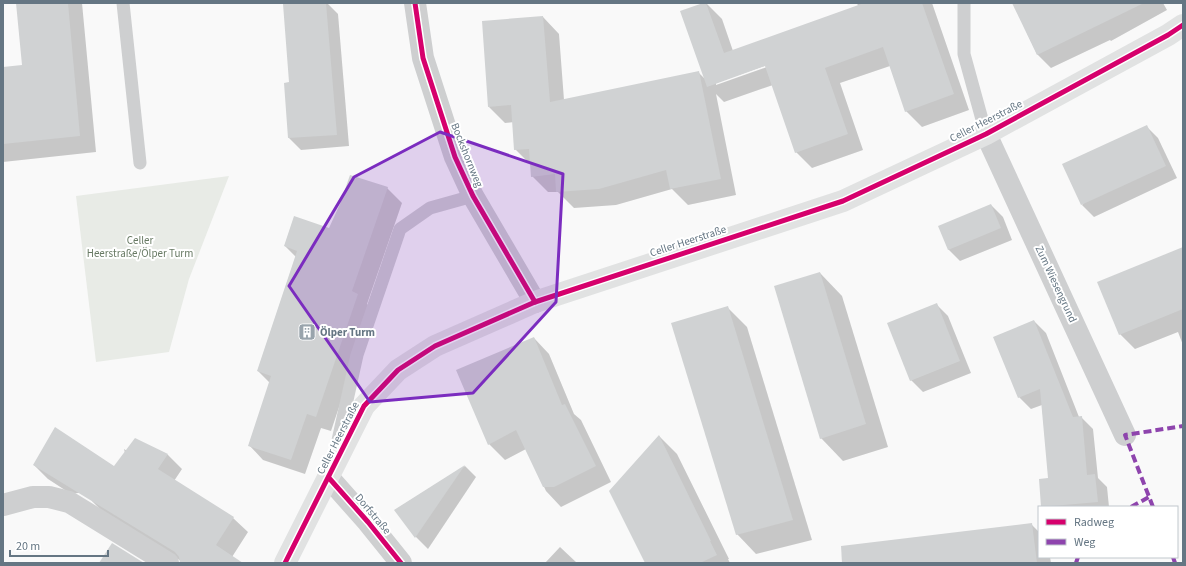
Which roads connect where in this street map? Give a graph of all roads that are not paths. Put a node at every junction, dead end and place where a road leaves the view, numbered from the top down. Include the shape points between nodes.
1 (123, 3) edge
2 (415, 3) edge
3 (964, 3) edge
4 (1183, 25) edge
5 (986, 134) junction
6 (140, 163) dead end
7 (473, 196) junction
8 (535, 302) junction
9 (1125, 435) dead end
10 (329, 478) junction
11 (3, 505) edge
12 (168, 563) edge
13 (286, 563) edge
14 (401, 563) edge

1 - 6 lane
2 - 7 street, Bockshornweg via 423,58 455,157
3 - 5 lane via 964,54
4 - 5 main road, Celler Heerstraße
5 - 8 main road, Celler Heerstraße via 843,201
5 - 9 street, Zum Wiesengrund
7 - 8 street, Bockshornweg
7 - 10 lane via 430,208 400,229 357,355
8 - 10 main road, Celler Heerstraße via 435,346 398,370 364,406
10 - 13 main road, Celler Heerstraße
10 - 14 street, Dorfstraße
11 - 12 street via 33,497 49,497 69,502

